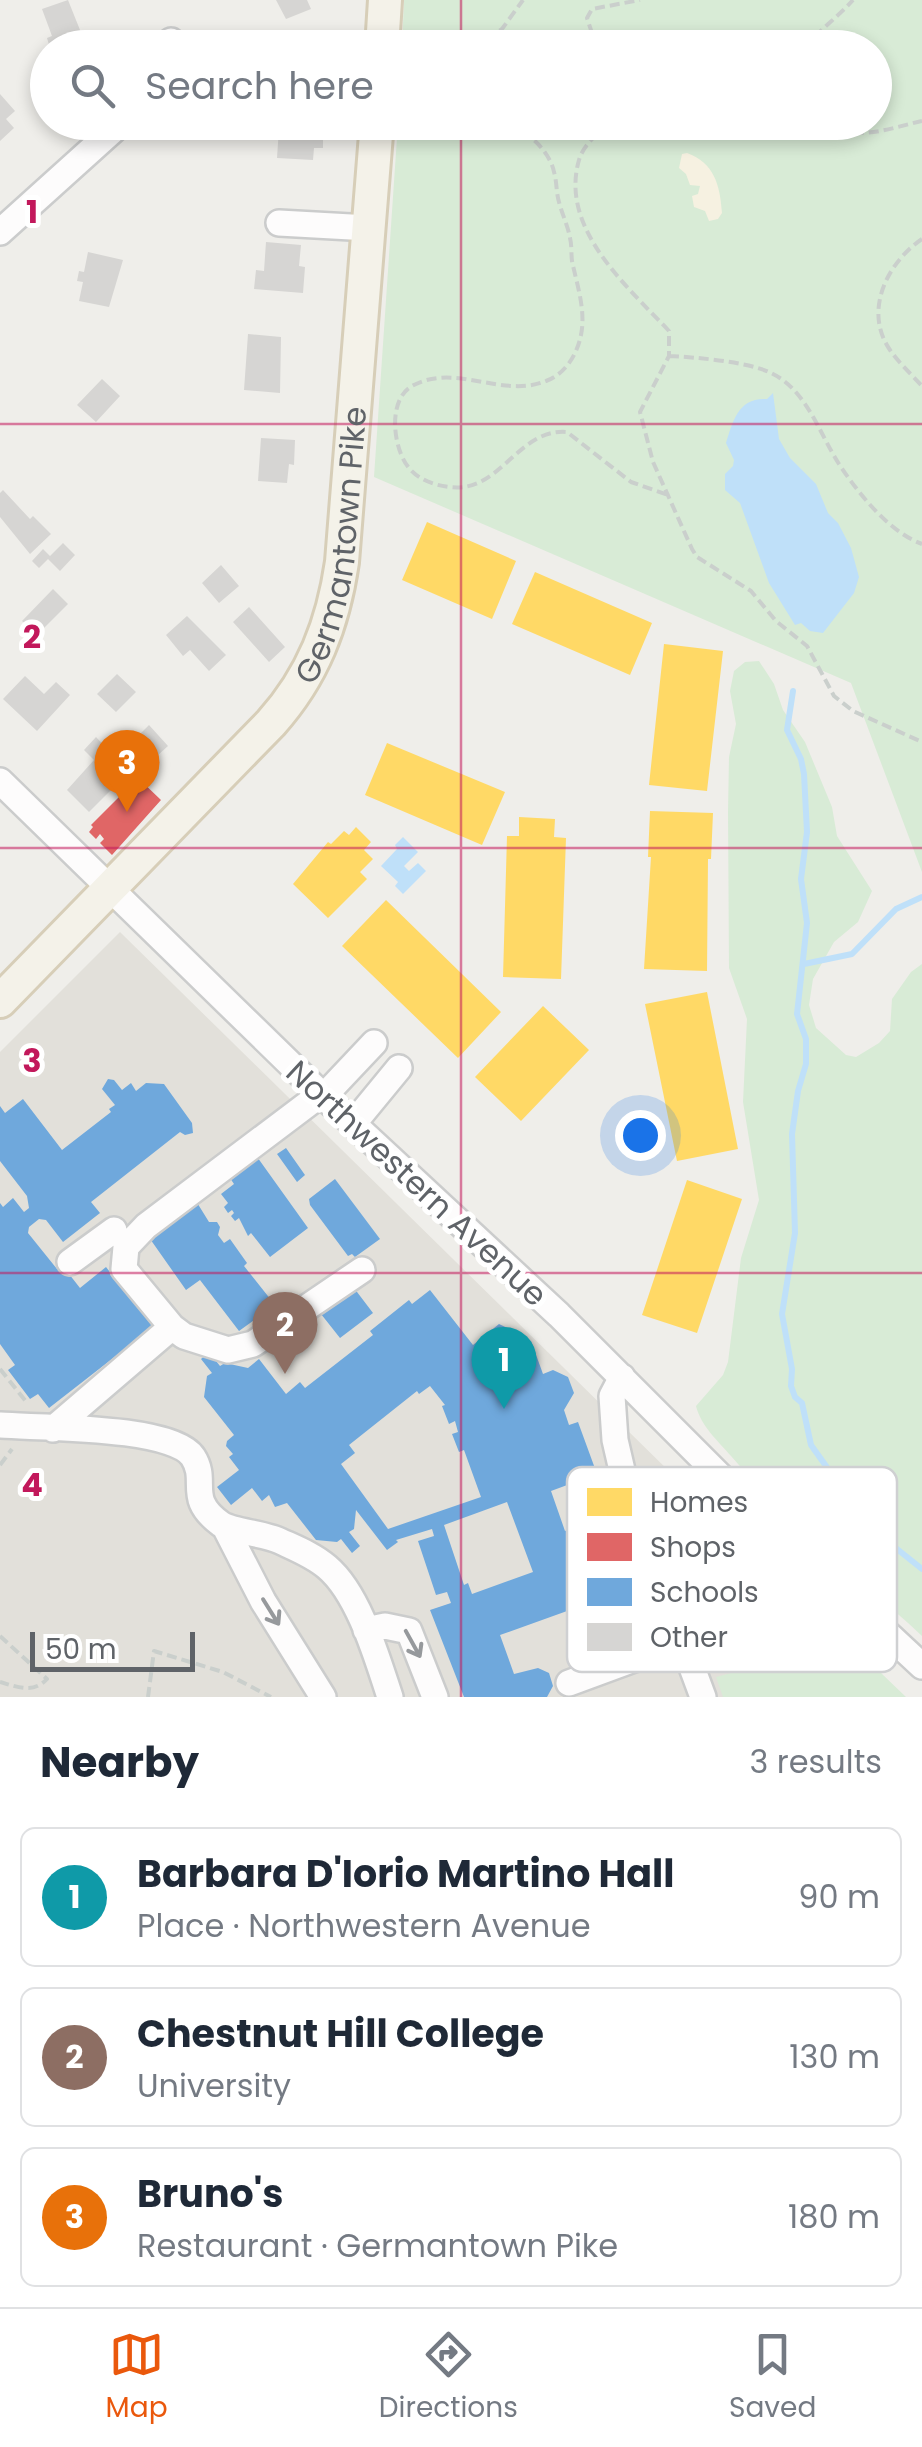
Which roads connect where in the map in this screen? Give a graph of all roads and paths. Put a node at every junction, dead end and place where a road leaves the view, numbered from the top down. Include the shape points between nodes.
1 (385, 0) edge
2 (523, 0) edge
3 (640, 0) edge
4 (853, 0) edge
5 (383, 30) edge
6 (501, 30) edge
7 (592, 30) edge
8 (819, 30) edge
9 (922, 120) edge
10 (892, 127) edge
11 (102, 140) edge
12 (376, 140) edge
13 (533, 140) edge
14 (590, 140) edge
15 (279, 224) dead end
16 (370, 228) junction
17 (0, 232) edge
18 (922, 239) edge
19 (669, 356) junction
20 (922, 386) edge
21 (668, 495) junction
22 (922, 544) edge
23 (922, 742) edge
24 (3, 791) edge
25 (109, 890) junction
26 (5, 985) edge
27 (374, 1043) dead end
28 (399, 1068) dead end
29 (322, 1096) junction
30 (353, 1124) junction
31 (115, 1232) junction
32 (70, 1262) dead end
33 (362, 1270) dead end
34 (172, 1327) junction
35 (0, 1369) edge
36 (622, 1377) junction
37 (45, 1422) junction
38 (10, 1432) edge
39 (0, 1465) edge
40 (621, 1467) edge
41 (711, 1467) edge
42 (224, 1526) junction
43 (366, 1630) junction
44 (0, 1636) edge
45 (897, 1643) edge
46 (922, 1666) edge
47 (599, 1672) edge
48 (694, 1672) edge
49 (0, 1682) edge
50 (569, 1683) dead end
51 (148, 1697) edge
52 (271, 1697) edge
53 (324, 1697) edge
54 (390, 1697) edge
55 (435, 1697) edge
56 (703, 1697) edge

1 - 5 main road
2 - 6 path
3 - 7 path via 592,9
4 - 8 path
9 - 10 path
11 - 17 street
12 - 16 main road, Germantown Pike
13 - 21 path via 554,170 579,282 582,334 560,374 543,383 514,386 463,377 414,384 402,393 395,417 402,458 425,481 462,488 484,483 542,434 566,432 631,482
14 - 19 path via 578,161 581,214 600,255 669,331
15 - 16 street
16 - 25 main road, Germantown Pike via 342,562 328,629 286,706
18 - 20 path via 902,253 882,288 876,318 888,348
19 - 21 path via 640,412
19 - 22 path via 770,372 803,401 869,501
21 - 23 path via 697,557 751,591 807,646 834,696
24 - 25 street, Northwestern Avenue
25 - 26 main road, Germantown Pike
25 - 29 street, Northwestern Avenue
27 - 29 street
28 - 30 street
29 - 30 street, Northwestern Avenue
29 - 31 street via 146,1226
30 - 36 street, Northwestern Avenue
31 - 32 street
31 - 34 street via 124,1269
33 - 34 street via 253,1344 228,1350
34 - 37 street
35 - 37 path
36 - 40 street via 612,1396
36 - 41 street, Northwestern Avenue
37 - 38 street
37 - 42 street via 176,1442 196,1462 202,1505
38 - 39 path
42 - 43 street via 269,1536 325,1565
42 -> 53 street
43 - 54 street
43 -> 55 street via 409,1631
44 - 49 path via 47,1679 30,1689
45 - 46 street, Northwestern Avenue
47 - 50 street
48 - 56 street
51 - 52 path via 154,1651 223,1672

